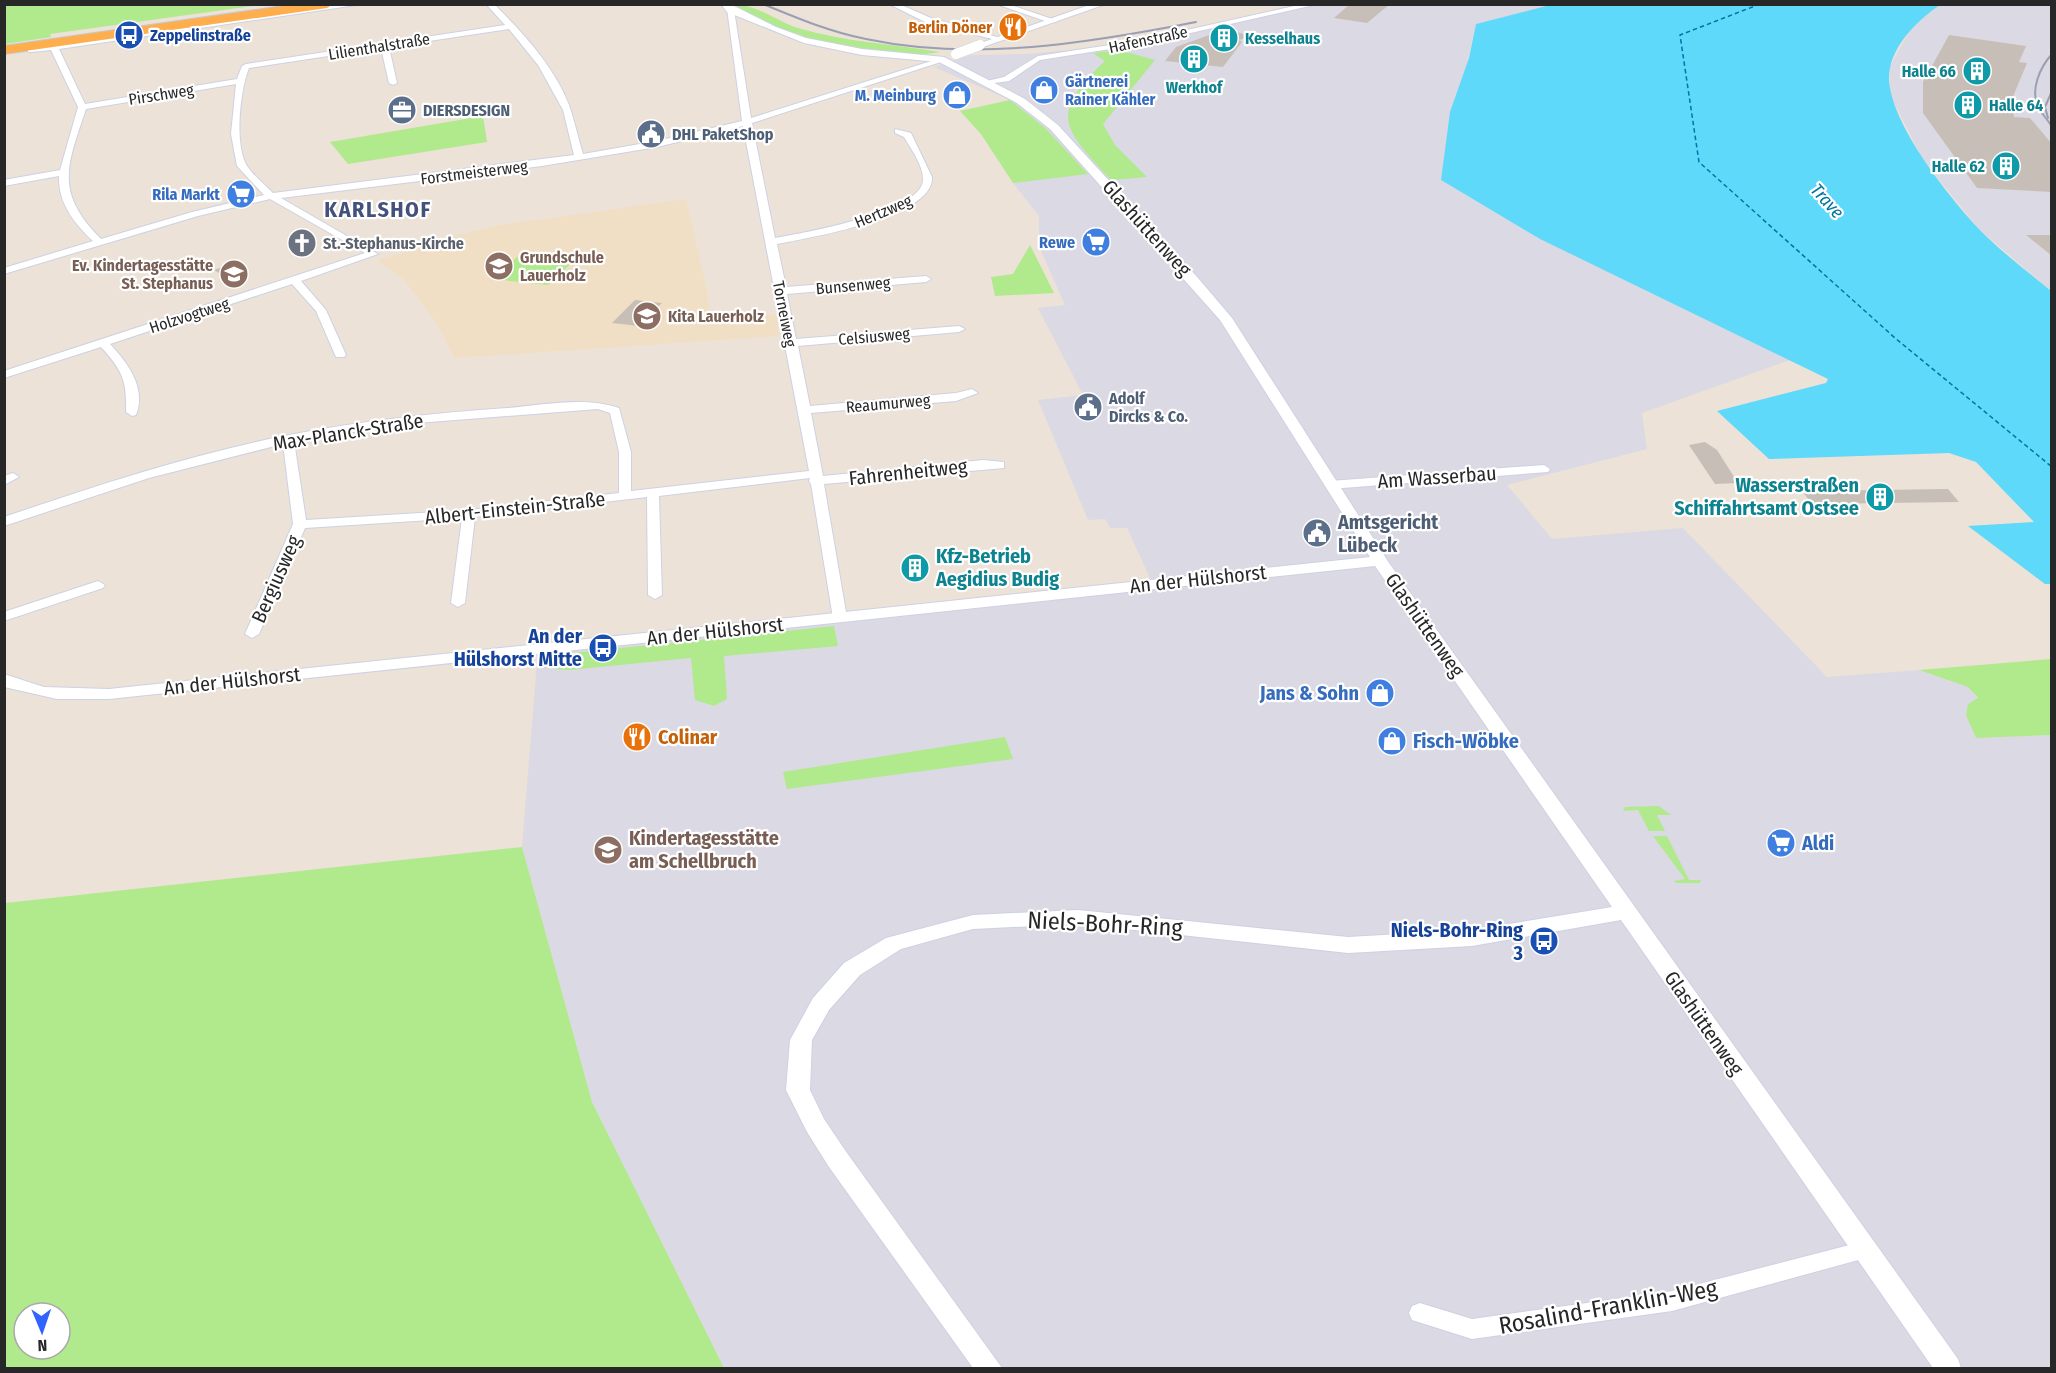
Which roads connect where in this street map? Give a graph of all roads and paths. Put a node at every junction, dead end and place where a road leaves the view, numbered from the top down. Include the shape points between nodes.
1 (302, 4) edge
2 (327, 4) edge
3 (360, 4) edge
4 (489, 4) edge
5 (892, 4) edge
6 (999, 4) edge
7 (1102, 4) edge
8 (1315, 4) edge
9 (728, 7) edge
10 (1053, 21) junction
11 (512, 26) junction
12 (1000, 39) junction
13 (385, 46) junction
14 (54, 47) junction
15 (4, 50) edge
16 (941, 59) junction
17 (240, 81) junction
18 (987, 82) junction
19 (393, 83) dead end
20 (82, 107) junction
21 (747, 122) junction
22 (898, 131) dead end
23 (579, 158) junction
24 (61, 173) junction
25 (4, 183) edge
26 (271, 196) junction
27 (770, 242) junction
28 (100, 243) junction
29 (4, 271) edge
30 (926, 279) dead end
31 (295, 281) junction
32 (780, 291) junction
33 (959, 329) dead end
34 (103, 343) junction
35 (790, 343) junction
36 (340, 356) dead end
37 (4, 375) edge
38 (972, 393) dead end
39 (805, 410) junction
40 (132, 412) dead end
41 (288, 439) junction
42 (1000, 465) dead end
43 (1544, 469) dead end
44 (815, 477) junction
45 (1330, 485) junction
46 (653, 493) junction
47 (625, 496) junction
48 (469, 514) junction
49 (4, 522) edge
50 (300, 524) junction
51 (1380, 561) junction
52 (98, 585) dead end
53 (655, 595) dead end
54 (458, 603) dead end
55 (4, 618) edge
56 (840, 618) junction
57 (252, 634) dead end
58 (4, 679) edge
59 (1625, 912) junction
60 (1865, 1250) junction
61 (1420, 1313) dead end
62 (988, 1368) edge
63 (1948, 1368) edge

1 - 15 highway
2 - 15 highway
3 - 14 street
4 - 11 street
5 - 12 street via 928,20
6 - 10 street
7 - 10 street
8 - 18 street, Hafenstraße via 1142,42 1038,58 1006,79
9 - 16 street, Glashüttenweg via 773,29 830,46
9 - 21 street, Torneiweg
10 - 12 street
11 - 13 street, Lilienthalstraße
11 - 23 street via 549,71 566,110
12 - 16 street, bridge
13 - 17 street, Lilienthalstraße via 246,66
13 - 19 street
14 - 15 street
14 - 20 street
16 - 18 street, Glashüttenweg
16 - 21 street, Forstmeisterweg
17 - 20 street, Pirschweg
17 - 26 street via 235,134 242,166
18 - 45 street, Glashüttenweg via 1021,101 1054,127 1209,297
20 - 24 street
21 - 23 street, Forstmeisterweg via 651,146
21 - 27 street, Torneiweg
22 - 27 street, Hertzweg via 908,135 927,175 927,186 921,194 874,218
23 - 26 street, Forstmeisterweg
24 - 25 street
24 - 28 street via 65,201 80,225
26 - 28 street, Forstmeisterweg
26 - 31 street, Holzvogtweg via 373,254
27 - 32 street, Torneiweg
28 - 29 street, Forstmeisterweg
30 - 32 street, Bunsenweg
31 - 34 street, Holzvogtweg
31 - 36 street via 321,310
32 - 35 street, Torneiweg
33 - 35 street, Celsiusweg
34 - 37 street, Holzvogtweg
34 - 40 street via 134,385
35 - 39 street, Torneiweg
38 - 39 street, Reaumurweg
39 - 44 street, Torneiweg
41 - 47 street, Max-Planck-Straße via 404,421 535,409 609,407 615,411 624,452
41 - 49 street, Max-Planck-Straße via 195,461
41 - 50 street
42 - 44 street, Fahrenheitweg
43 - 45 street, Am Wasserbau
44 - 46 street, Albert-Einstein-Straße
44 - 56 street, Torneiweg
45 - 51 street, Glashüttenweg
46 - 47 street, Albert-Einstein-Straße
46 - 53 street
47 - 48 street, Albert-Einstein-Straße
48 - 50 street, Albert-Einstein-Straße
48 - 54 street
50 - 57 street, Bergiusweg
51 - 56 street, An der Hülshorst
51 - 59 street, Glashüttenweg
52 - 55 street
56 - 58 street, An der Hülshorst via 109,694 49,694
59 - 60 street, Glashüttenweg
59 - 62 street, Niels-Bohr-Ring via 1472,938 1348,945 1078,917 1025,918 973,922 894,943 852,969 821,1004 801,1040 798,1090 838,1160
60 - 61 street, Rosalind-Franklin-Weg via 1672,1301 1483,1328 1472,1329
60 - 63 street, Glashüttenweg

